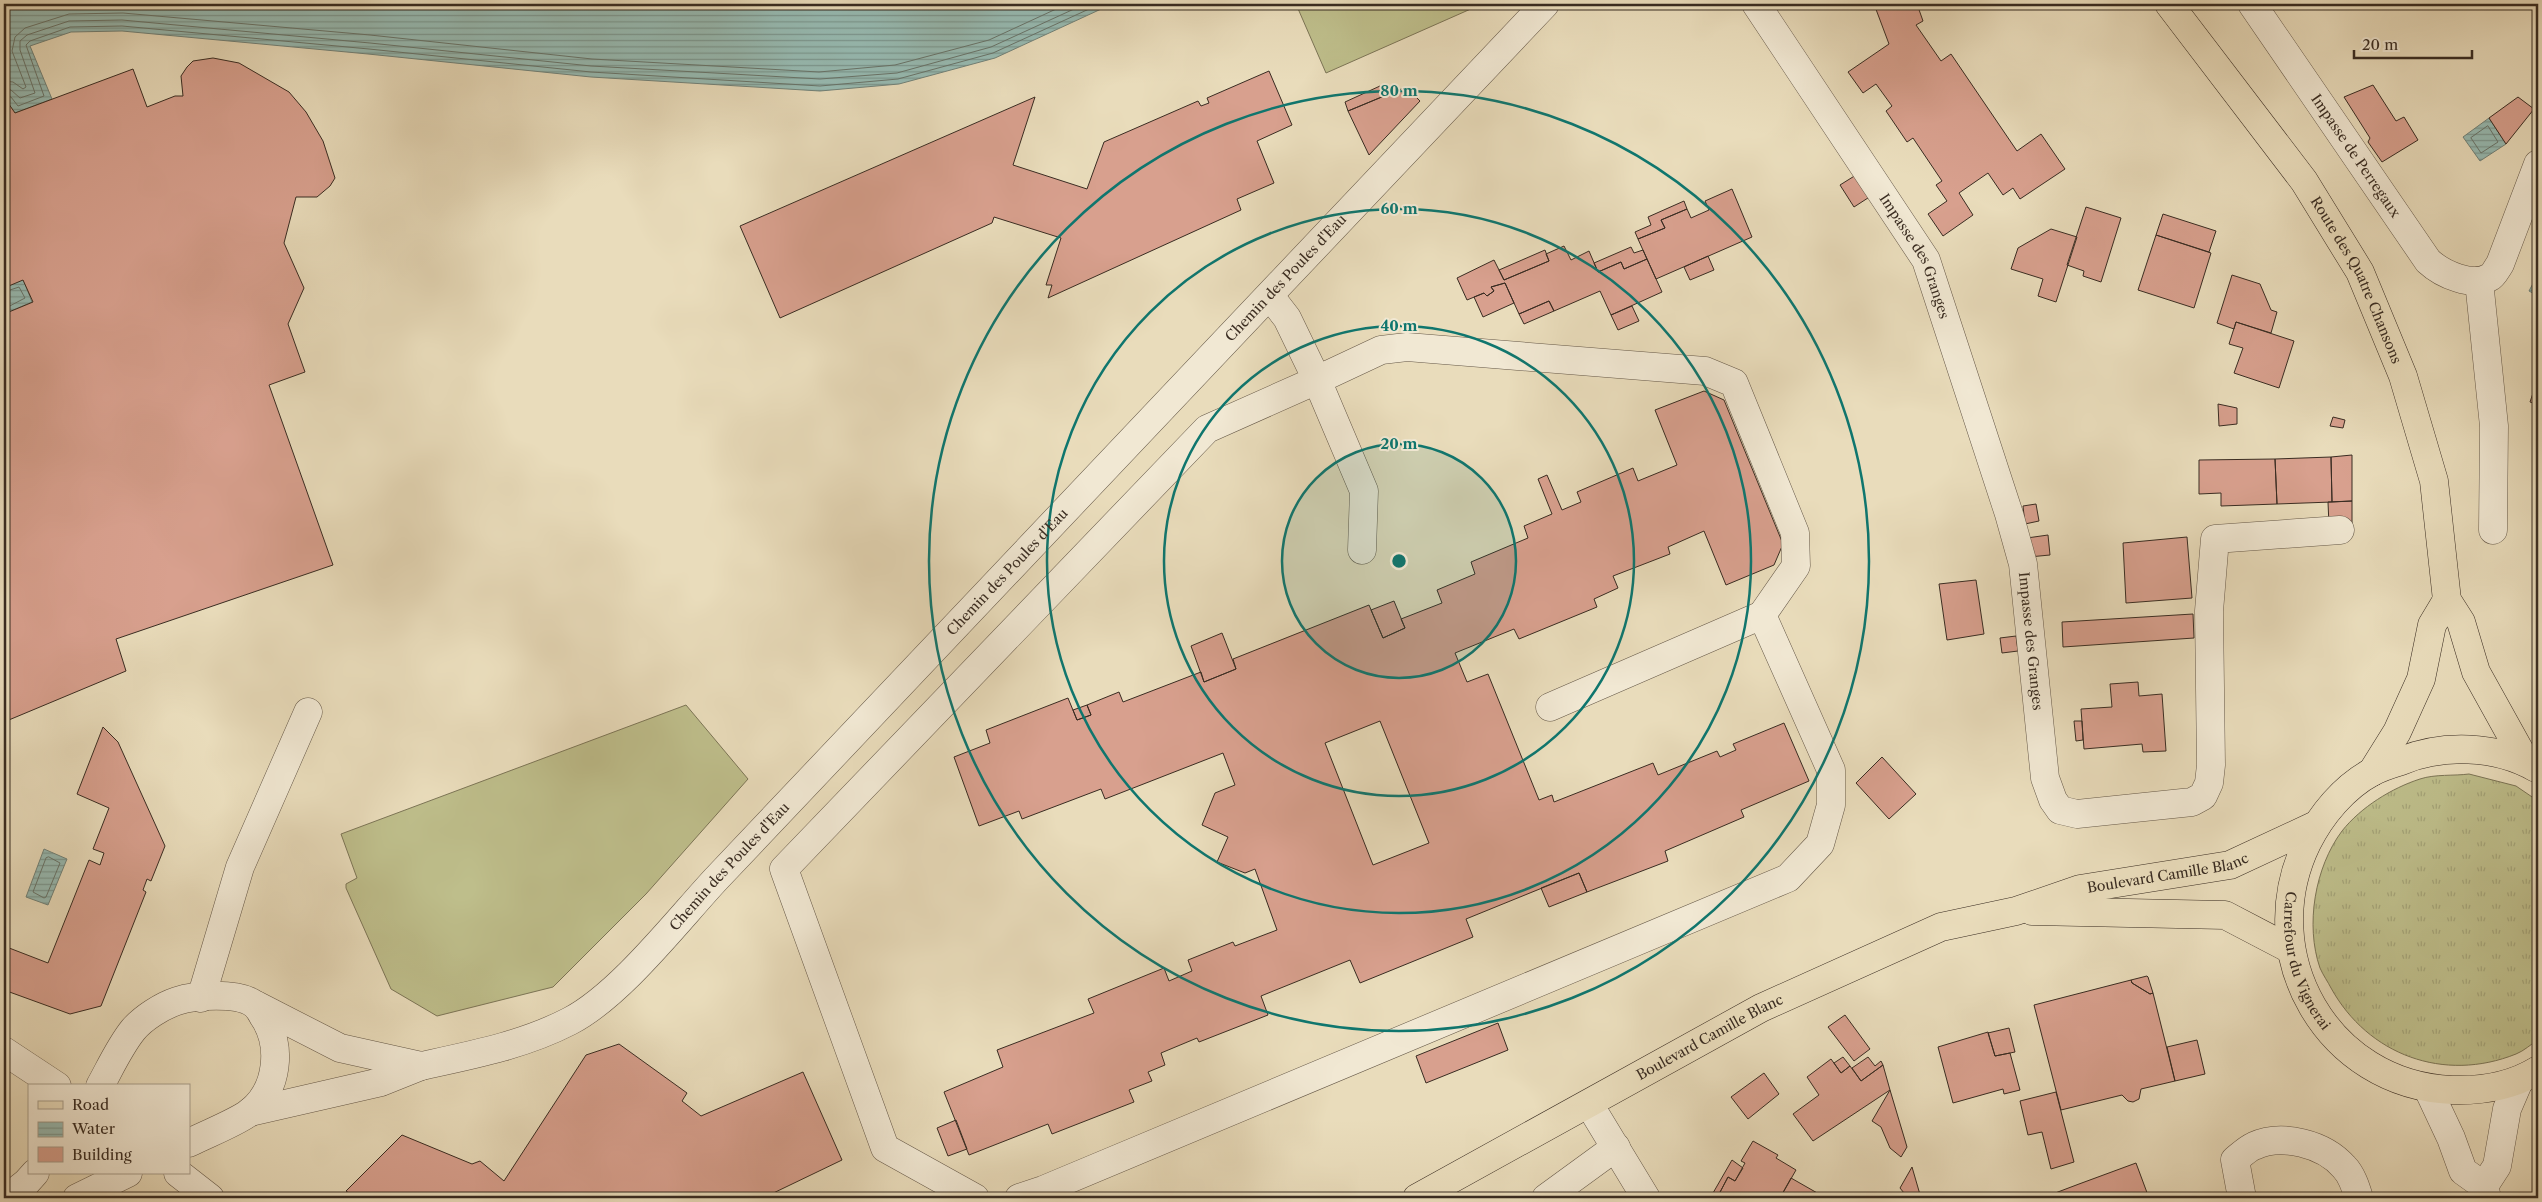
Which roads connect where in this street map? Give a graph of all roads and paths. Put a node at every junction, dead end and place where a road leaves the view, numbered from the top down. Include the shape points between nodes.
1 (1545, 4) edge
2 (1756, 4) edge
3 (2169, 4) edge
4 (2252, 4) edge
5 (2538, 164) edge
6 (2479, 281) junction
7 (1270, 296) junction
8 (1317, 380) junction
9 (2340, 530) dead end
10 (2493, 530) dead end
11 (1362, 550) dead end
12 (2446, 600) junction
13 (1762, 615) junction
14 (1550, 707) dead end
15 (308, 712) dead end
16 (2532, 765) edge
17 (2372, 772) junction
18 (2316, 825) junction
19 (2016, 910) junction
20 (2290, 949) junction
21 (201, 998) junction
22 (256, 1005) junction
23 (4, 1051) edge
24 (422, 1066) junction
25 (2529, 1075) edge
26 (54, 1084) edge
27 (101, 1084) edge
28 (2428, 1089) junction
29 (1589, 1104) junction
30 (250, 1112) junction
31 (190, 1142) edge
32 (1616, 1147) junction
33 (33, 1174) edge
34 (126, 1174) edge
35 (179, 1174) edge
36 (2486, 1192) edge
37 (7, 1198) edge
38 (77, 1198) edge
39 (210, 1198) edge
40 (975, 1198) edge
41 (1019, 1198) edge
42 (1417, 1198) edge
43 (1546, 1198) edge
44 (1646, 1198) edge
45 (2242, 1198) edge
46 (2359, 1198) edge

1 - 7 street, Chemin des Poules d'Eau
2 - 9 street, Impasse des Granges via 1926,260 2010,514 2023,564 2046,778 2060,810 2077,814 2192,802 2203,796 2211,766 2209,611 2215,539
3 - 12 main road, Route des Quatre Chansons via 2304,181 2360,272 2403,376 2434,481
4 - 6 street, Impasse de Perregaux via 2428,261 2445,273
5 - 6 street via 2500,264 2492,277
6 - 10 street via 2494,426
7 - 8 street via 1287,318
7 - 24 street, Chemin des Poules d'Eau via 635,968 602,998 571,1020 535,1037
8 - 11 street via 1364,491
8 - 13 street via 1381,350 1407,347 1705,371 1734,384 1795,533 1796,566
8 - 40 street via 1207,429 784,869 884,1148
12 - 16 main road, Route des Quatre Chansons via 2461,622 2476,672
12 - 17 main road via 2432,625 2421,679 2397,732
13 - 14 street
13 - 41 street via 1831,770 1831,805 1820,844 1788,878
15 - 21 street via 240,867
16 - 17 main road, Carrefour du Vignerai via 2475,749 2421,752
17 - 18 main road, Carrefour du Vignerai via 2341,795
18 - 19 main road, Boulevard Camille Blanc via 2230,865 2080,889
18 - 20 main road, Carrefour du Vignerai via 2297,864 2288,906
19 - 20 main road, Boulevard Camille Blanc via 2224,915
19 - 29 main road, Boulevard Camille Blanc via 1941,927 1837,972 1761,1008
20 - 28 main road, Carrefour du Vignerai via 2307,998 2337,1041 2379,1072
21 - 22 street, Chemin des Poules d'Eau via 227,996 242,998
21 - 27 street, Chemin des Poules d'Eau via 178,1001 154,1012 133,1030
22 - 24 street, Chemin des Poules d'Eau via 340,1048
22 - 30 street, Chemin des Poules d'Eau via 267,1021 276,1055 267,1091
23 - 26 street
24 - 30 street, Chemin des Poules d'Eau via 381,1082
25 - 28 main road, Carrefour du Vignerai via 2474,1091
25 - 36 street via 2507,1109 2497,1166
28 - 36 street via 2463,1171
29 - 32 street
29 - 42 main road, Boulevard Camille Blanc
30 - 31 street, Chemin des Poules d'Eau
32 - 43 street
32 - 44 street
33 - 37 street
34 - 38 street
35 - 39 street
45 - 46 street via 2235,1160 2255,1145 2284,1141 2306,1144 2325,1152 2344,1167

